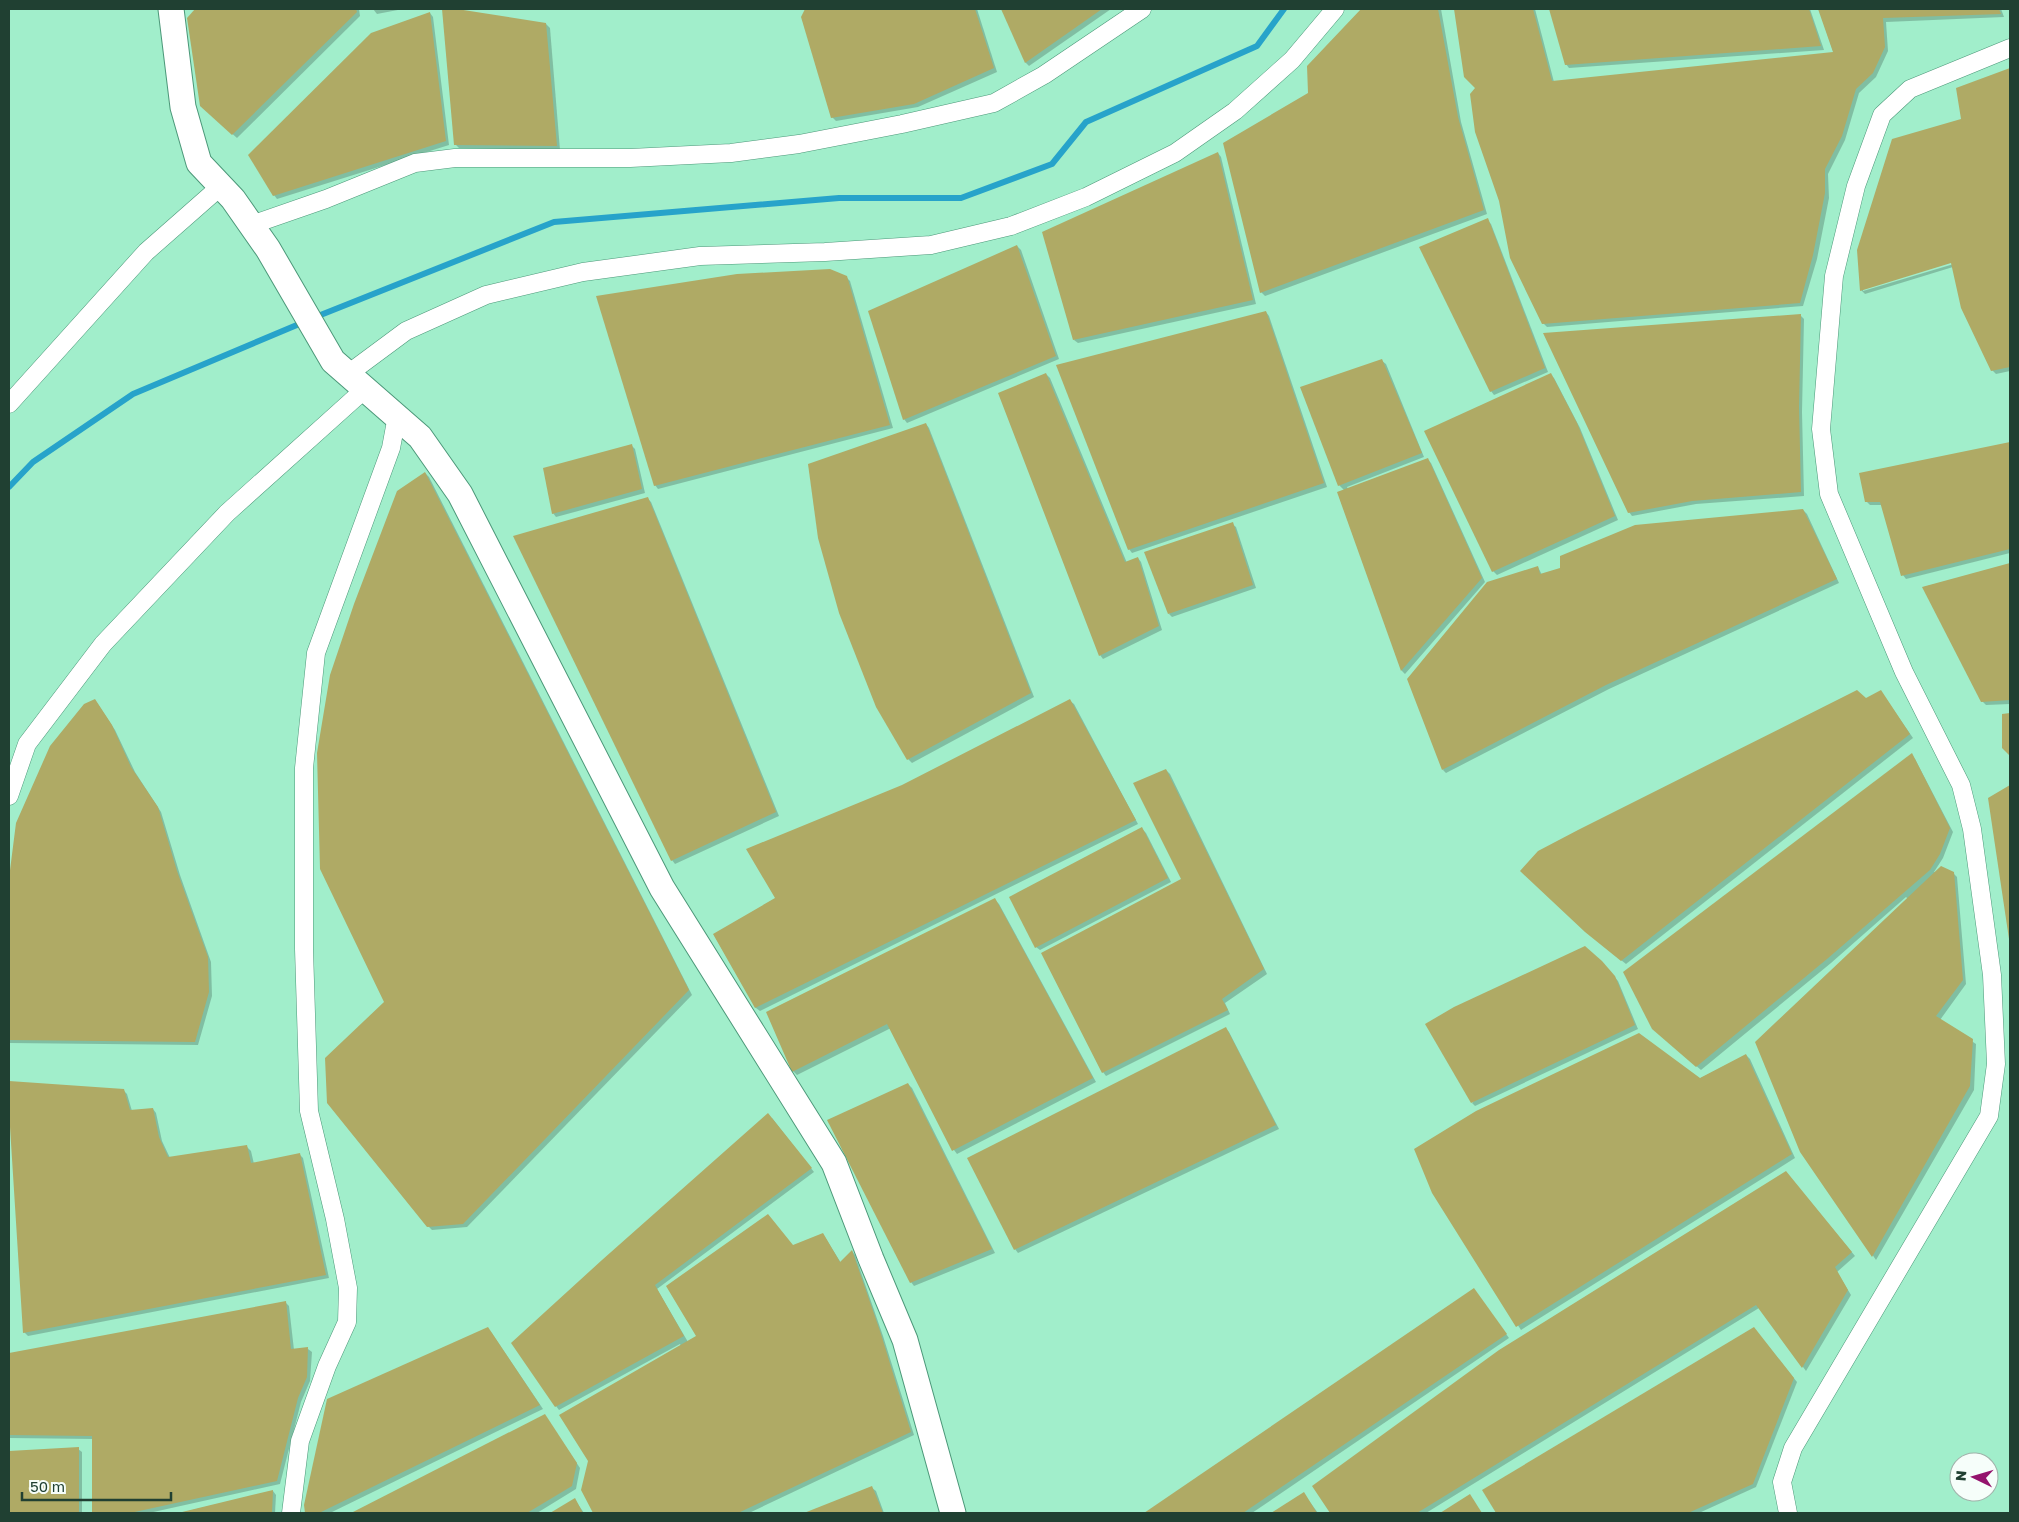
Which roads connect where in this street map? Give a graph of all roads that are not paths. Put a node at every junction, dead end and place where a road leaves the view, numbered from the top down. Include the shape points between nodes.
1 (171, 9) edge
2 (1142, 9) edge
3 (1335, 9) edge
4 (2010, 48) edge
5 (221, 186) junction
6 (251, 225) junction
7 (348, 374) junction
8 (9, 404) edge
9 (397, 416) junction
10 (9, 796) edge
11 (291, 1513) edge
12 (953, 1513) edge
13 (1788, 1513) edge

1 - 5 street via 183,107 199,163
2 - 6 street via 1044,75 994,103 799,144 731,153 630,158 455,158 416,162
3 - 7 street via 1292,60 1235,111 1175,153 1086,197 1011,226 931,245 700,256 583,272 486,296 406,331
4 - 13 street via 1910,89 1882,115 1856,186 1834,276 1821,429 1829,494 1904,672 1961,785 1972,828 1992,974 1996,1064 1989,1116 1793,1448 1782,1482
5 - 6 street
5 - 8 street via 146,252
6 - 7 street
7 - 9 street
7 - 10 street via 227,512 103,644 27,744
9 - 11 street via 391,448 316,653 305,758 304,949 309,1111 348,1288 348,1322 327,1366 300,1441
9 - 12 street via 420,437 460,494 662,888 834,1163 905,1340

